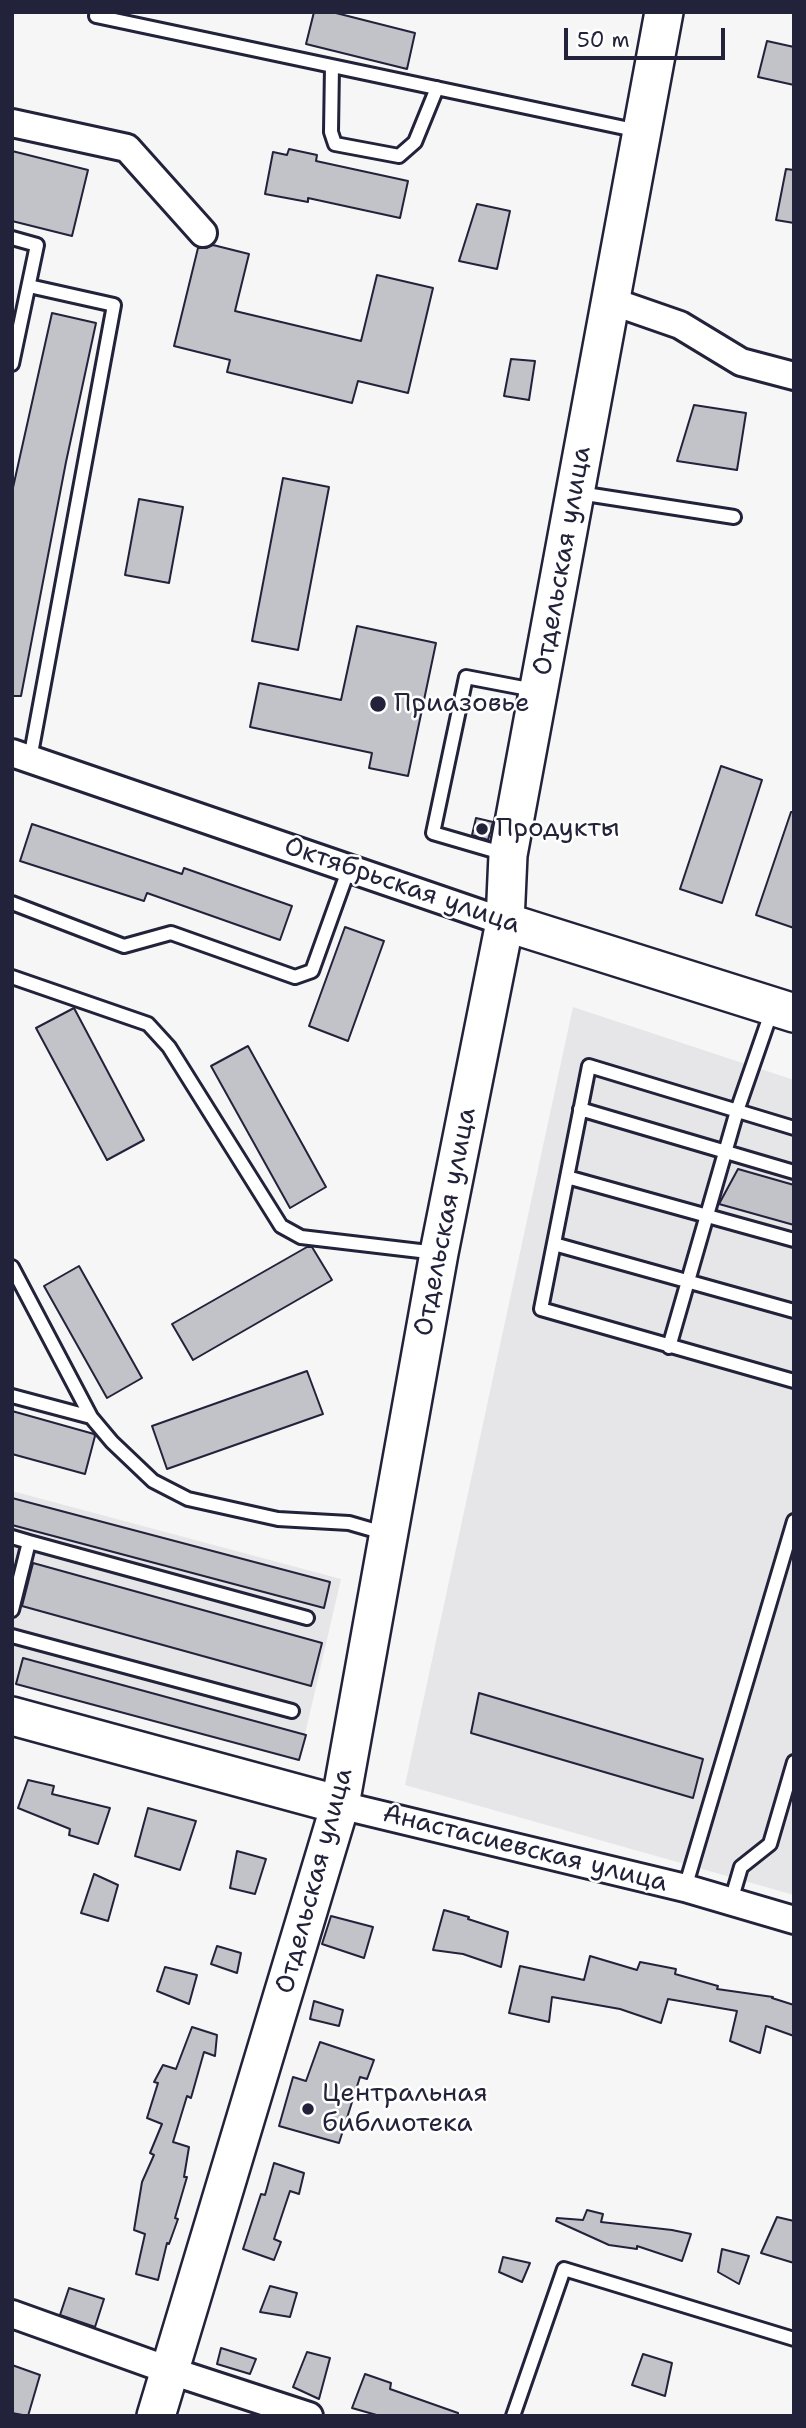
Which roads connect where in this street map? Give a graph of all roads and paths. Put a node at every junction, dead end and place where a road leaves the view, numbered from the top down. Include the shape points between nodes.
1 (97, 12) edge
2 (664, 12) edge
3 (332, 66) junction
4 (437, 88) junction
5 (12, 122) edge
6 (642, 131) junction
7 (203, 233) dead end
8 (12, 238) edge
9 (29, 286) junction
10 (611, 301) junction
11 (12, 364) edge
12 (794, 376) edge
13 (575, 492) junction
14 (734, 517) dead end
15 (538, 691) junction
16 (21, 756) edge
17 (508, 855) junction
18 (349, 868) junction
19 (12, 903) edge
20 (505, 922) junction
21 (12, 977) edge
22 (783, 1010) edge
23 (580, 1109) junction
24 (737, 1111) junction
25 (794, 1128) edge
26 (725, 1153) junction
27 (794, 1172) edge
28 (567, 1177) junction
29 (706, 1216) junction
30 (794, 1240) edge
31 (554, 1244) junction
32 (439, 1253) junction
33 (12, 1267) edge
34 (688, 1282) junction
35 (794, 1311) edge
36 (669, 1347) junction
37 (794, 1381) edge
38 (12, 1396) edge
39 (91, 1417) junction
40 (794, 1521) edge
41 (389, 1534) junction
42 (12, 1537) edge
43 (29, 1542) junction
44 (12, 1610) edge
45 (307, 1618) dead end
46 (12, 1636) edge
47 (292, 1711) dead end
48 (12, 1716) edge
49 (794, 1762) edge
50 (340, 1805) junction
51 (685, 1888) junction
52 (731, 1900) junction
53 (794, 1920) edge
54 (12, 2314) edge
55 (794, 2339) edge
56 (171, 2371) junction
57 (156, 2416) edge
58 (309, 2416) edge
59 (513, 2416) edge

1 - 3 lane via 96,16
2 - 6 street, Отдельская улица
3 - 4 lane
3 - 4 lane via 330,122 335,144 399,156 415,142
4 - 6 lane
5 - 7 street via 127,148
6 - 10 street, Отдельская улица
8 - 9 lane via 37,244
9 - 11 lane
9 - 16 lane via 114,305
10 - 12 street via 680,324 741,362
10 - 13 street, Отдельская улица
13 - 14 lane
13 - 15 street, Отдельская улица
15 - 17 street, Отдельская улица
15 - 17 lane via 466,677 433,833
16 - 18 street, Октябрьская улица
17 - 20 street, Отдельская улица
18 - 19 lane via 312,971 295,977 172,933 124,946
18 - 20 street, Октябрьская улица
20 - 22 street, Октябрьская улица
20 - 32 street, Отдельская улица
21 - 32 lane via 148,1024 169,1047 281,1226 301,1237
22 - 24 lane
23 - 24 lane via 589,1066
23 - 26 lane
23 - 28 lane
24 - 25 lane
24 - 26 lane
26 - 27 lane
26 - 29 lane
28 - 29 lane
28 - 31 lane
29 - 30 lane
29 - 34 lane
31 - 34 lane
31 - 36 lane via 541,1309
32 - 41 street, Отдельская улица
33 - 39 lane
34 - 35 lane
34 - 36 lane
36 - 37 lane
38 - 39 lane
39 - 41 lane via 153,1481 188,1499 278,1519 349,1523
40 - 51 lane
41 - 50 street, Отдельская улица
42 - 43 lane
43 - 44 lane
43 - 45 lane
46 - 47 lane
48 - 50 street, Анастасиевская улица
49 - 52 lane via 770,1844 741,1867
50 - 51 street, Анастасиевская улица
50 - 56 street, Отдельская улица
51 - 52 street, Анастасиевская улица
52 - 53 street, Анастасиевская улица
54 - 56 street
55 - 59 lane via 564,2269
56 - 57 street, Отдельская улица
56 - 58 street

